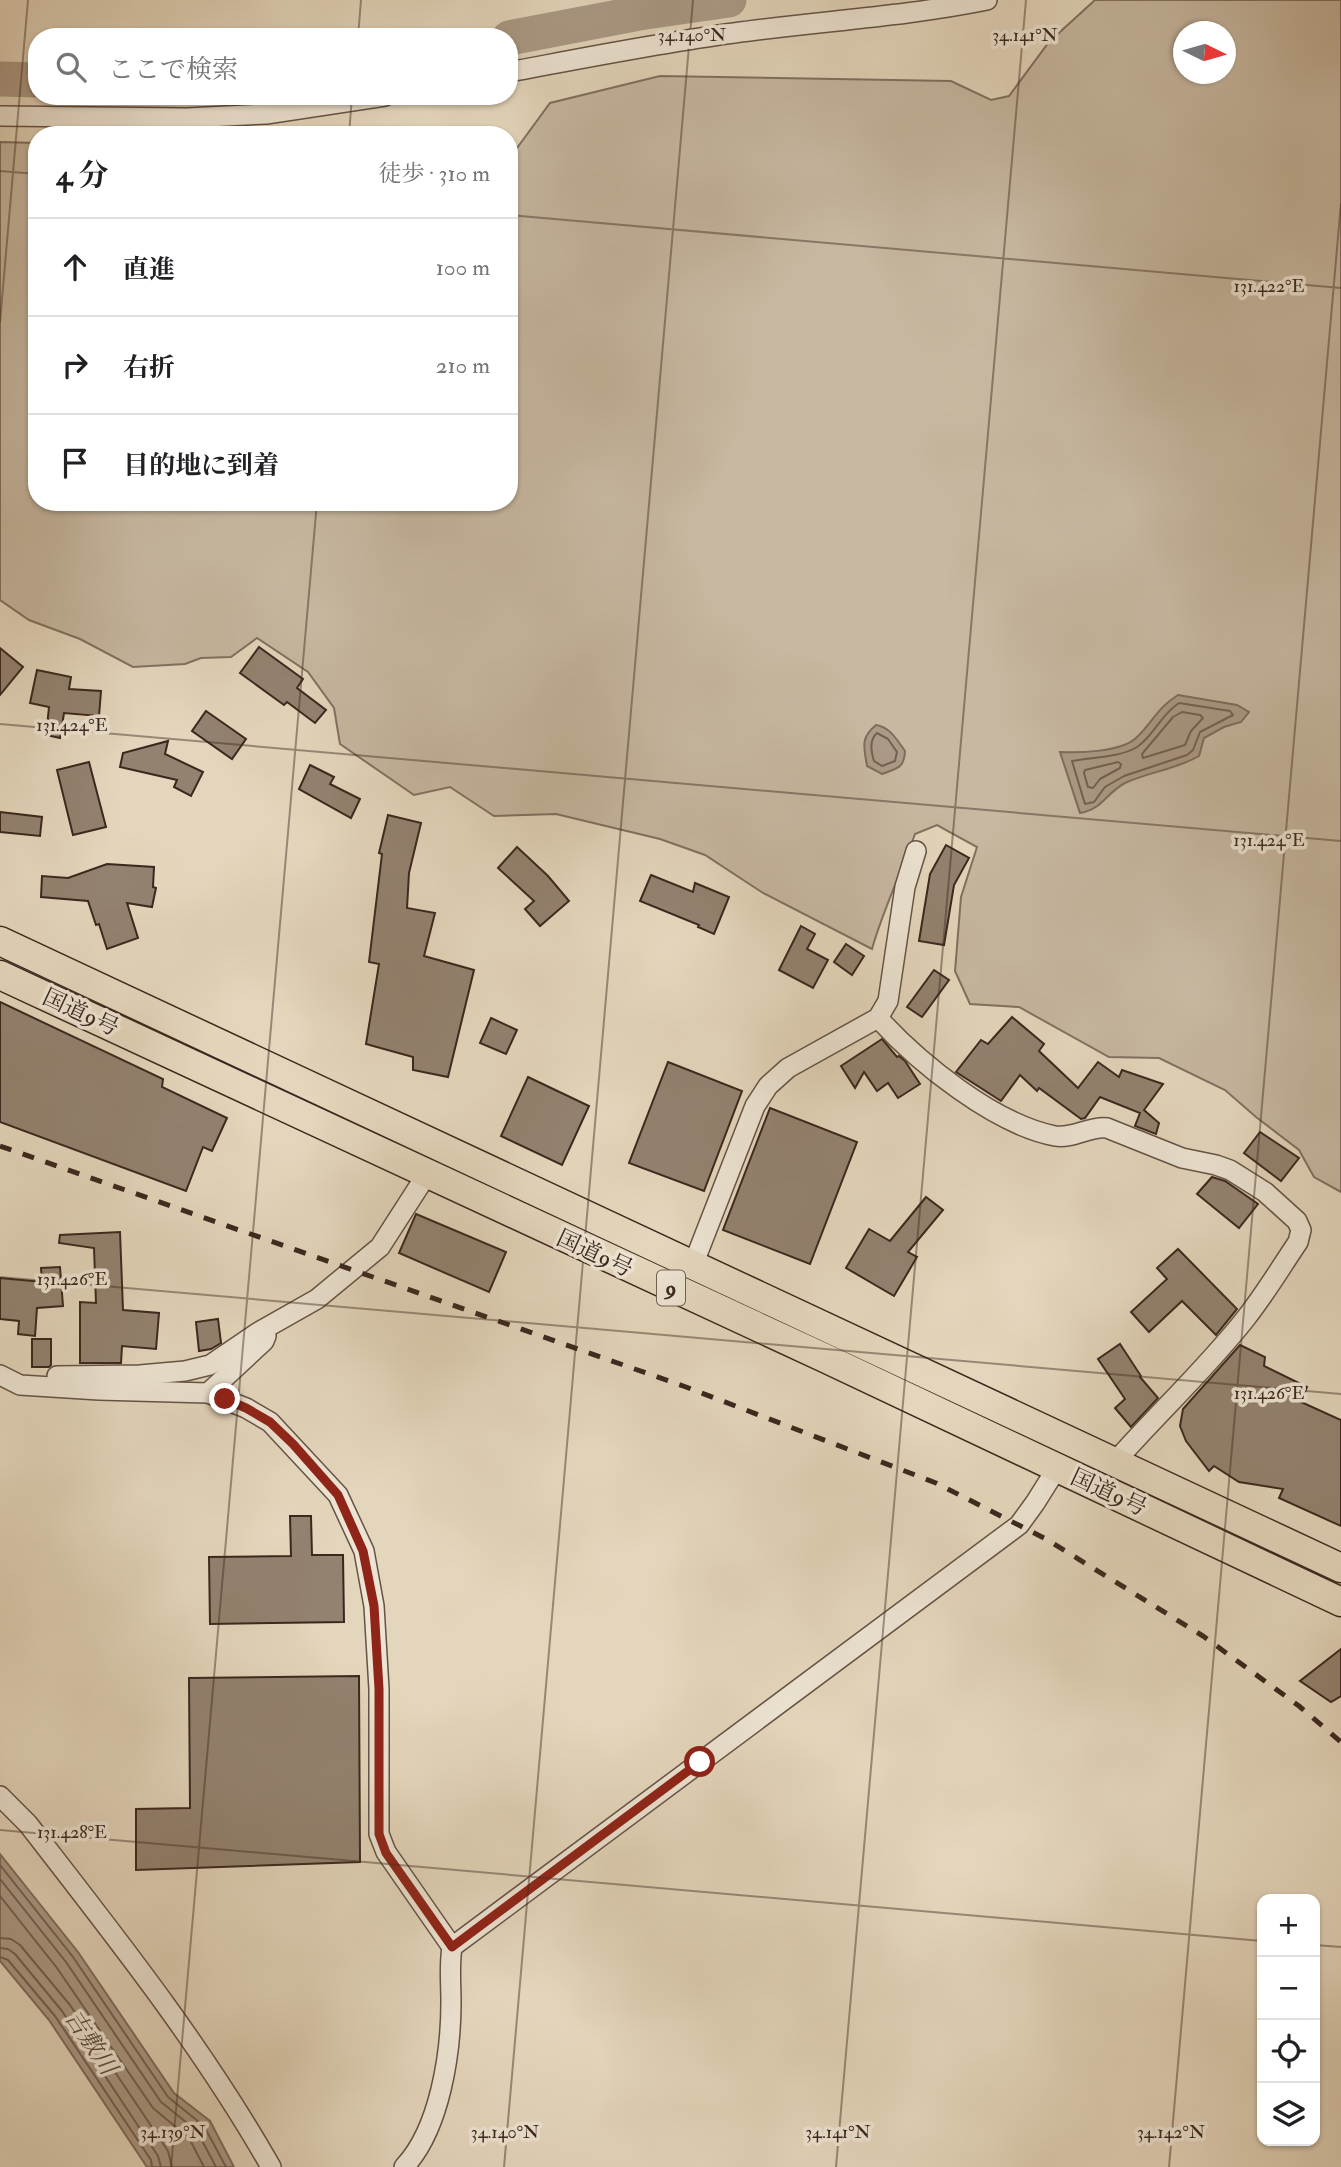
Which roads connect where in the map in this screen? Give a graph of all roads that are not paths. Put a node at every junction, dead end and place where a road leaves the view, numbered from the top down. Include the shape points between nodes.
1 (987, 0) edge
2 (518, 70) edge
3 (326, 105) edge
4 (0, 116) edge
5 (916, 851) dead end
6 (0, 941) edge
7 (0, 975) edge
8 (878, 1018) junction
9 (427, 1174) junction
10 (693, 1265) junction
11 (271, 1326) junction
12 (0, 1375) edge
13 (208, 1393) junction
14 (1115, 1462) junction
15 (1057, 1468) junction
16 (1341, 1568) edge
17 (1341, 1602) edge
18 (0, 1796) edge
19 (452, 1947) junction
20 (271, 2167) edge
21 (404, 2167) edge

1 - 2 street via 932,11 736,33
3 - 4 street via 187,118
5 - 8 street via 905,887 888,1001
6 - 10 highway, 国道9号 / 9
7 - 9 highway, 国道9号 / 9
8 - 10 street via 788,1068 768,1086 755,1106
8 - 14 street via 901,1043 967,1095 1022,1126 1058,1137 1107,1128 1182,1158 1216,1164 1265,1192 1297,1221 1301,1230 1298,1242 1247,1317
9 - 11 street via 380,1247 317,1298
9 - 15 highway, 国道9号 / 9
10 - 14 highway, 国道9号 / 9
11 - 12 street via 210,1365 185,1371
11 - 13 street via 264,1342
12 - 13 street via 20,1385
13 - 19 street via 270,1422 293,1444 338,1495 359,1539 374,1606 379,1834 386,1853
14 - 16 highway, 国道9号 / 9
15 - 17 highway, 国道9号 / 9
15 - 19 street via 1019,1525
18 - 20 street via 28,1824 184,2027
19 - 21 street via 445,2073 431,2122

